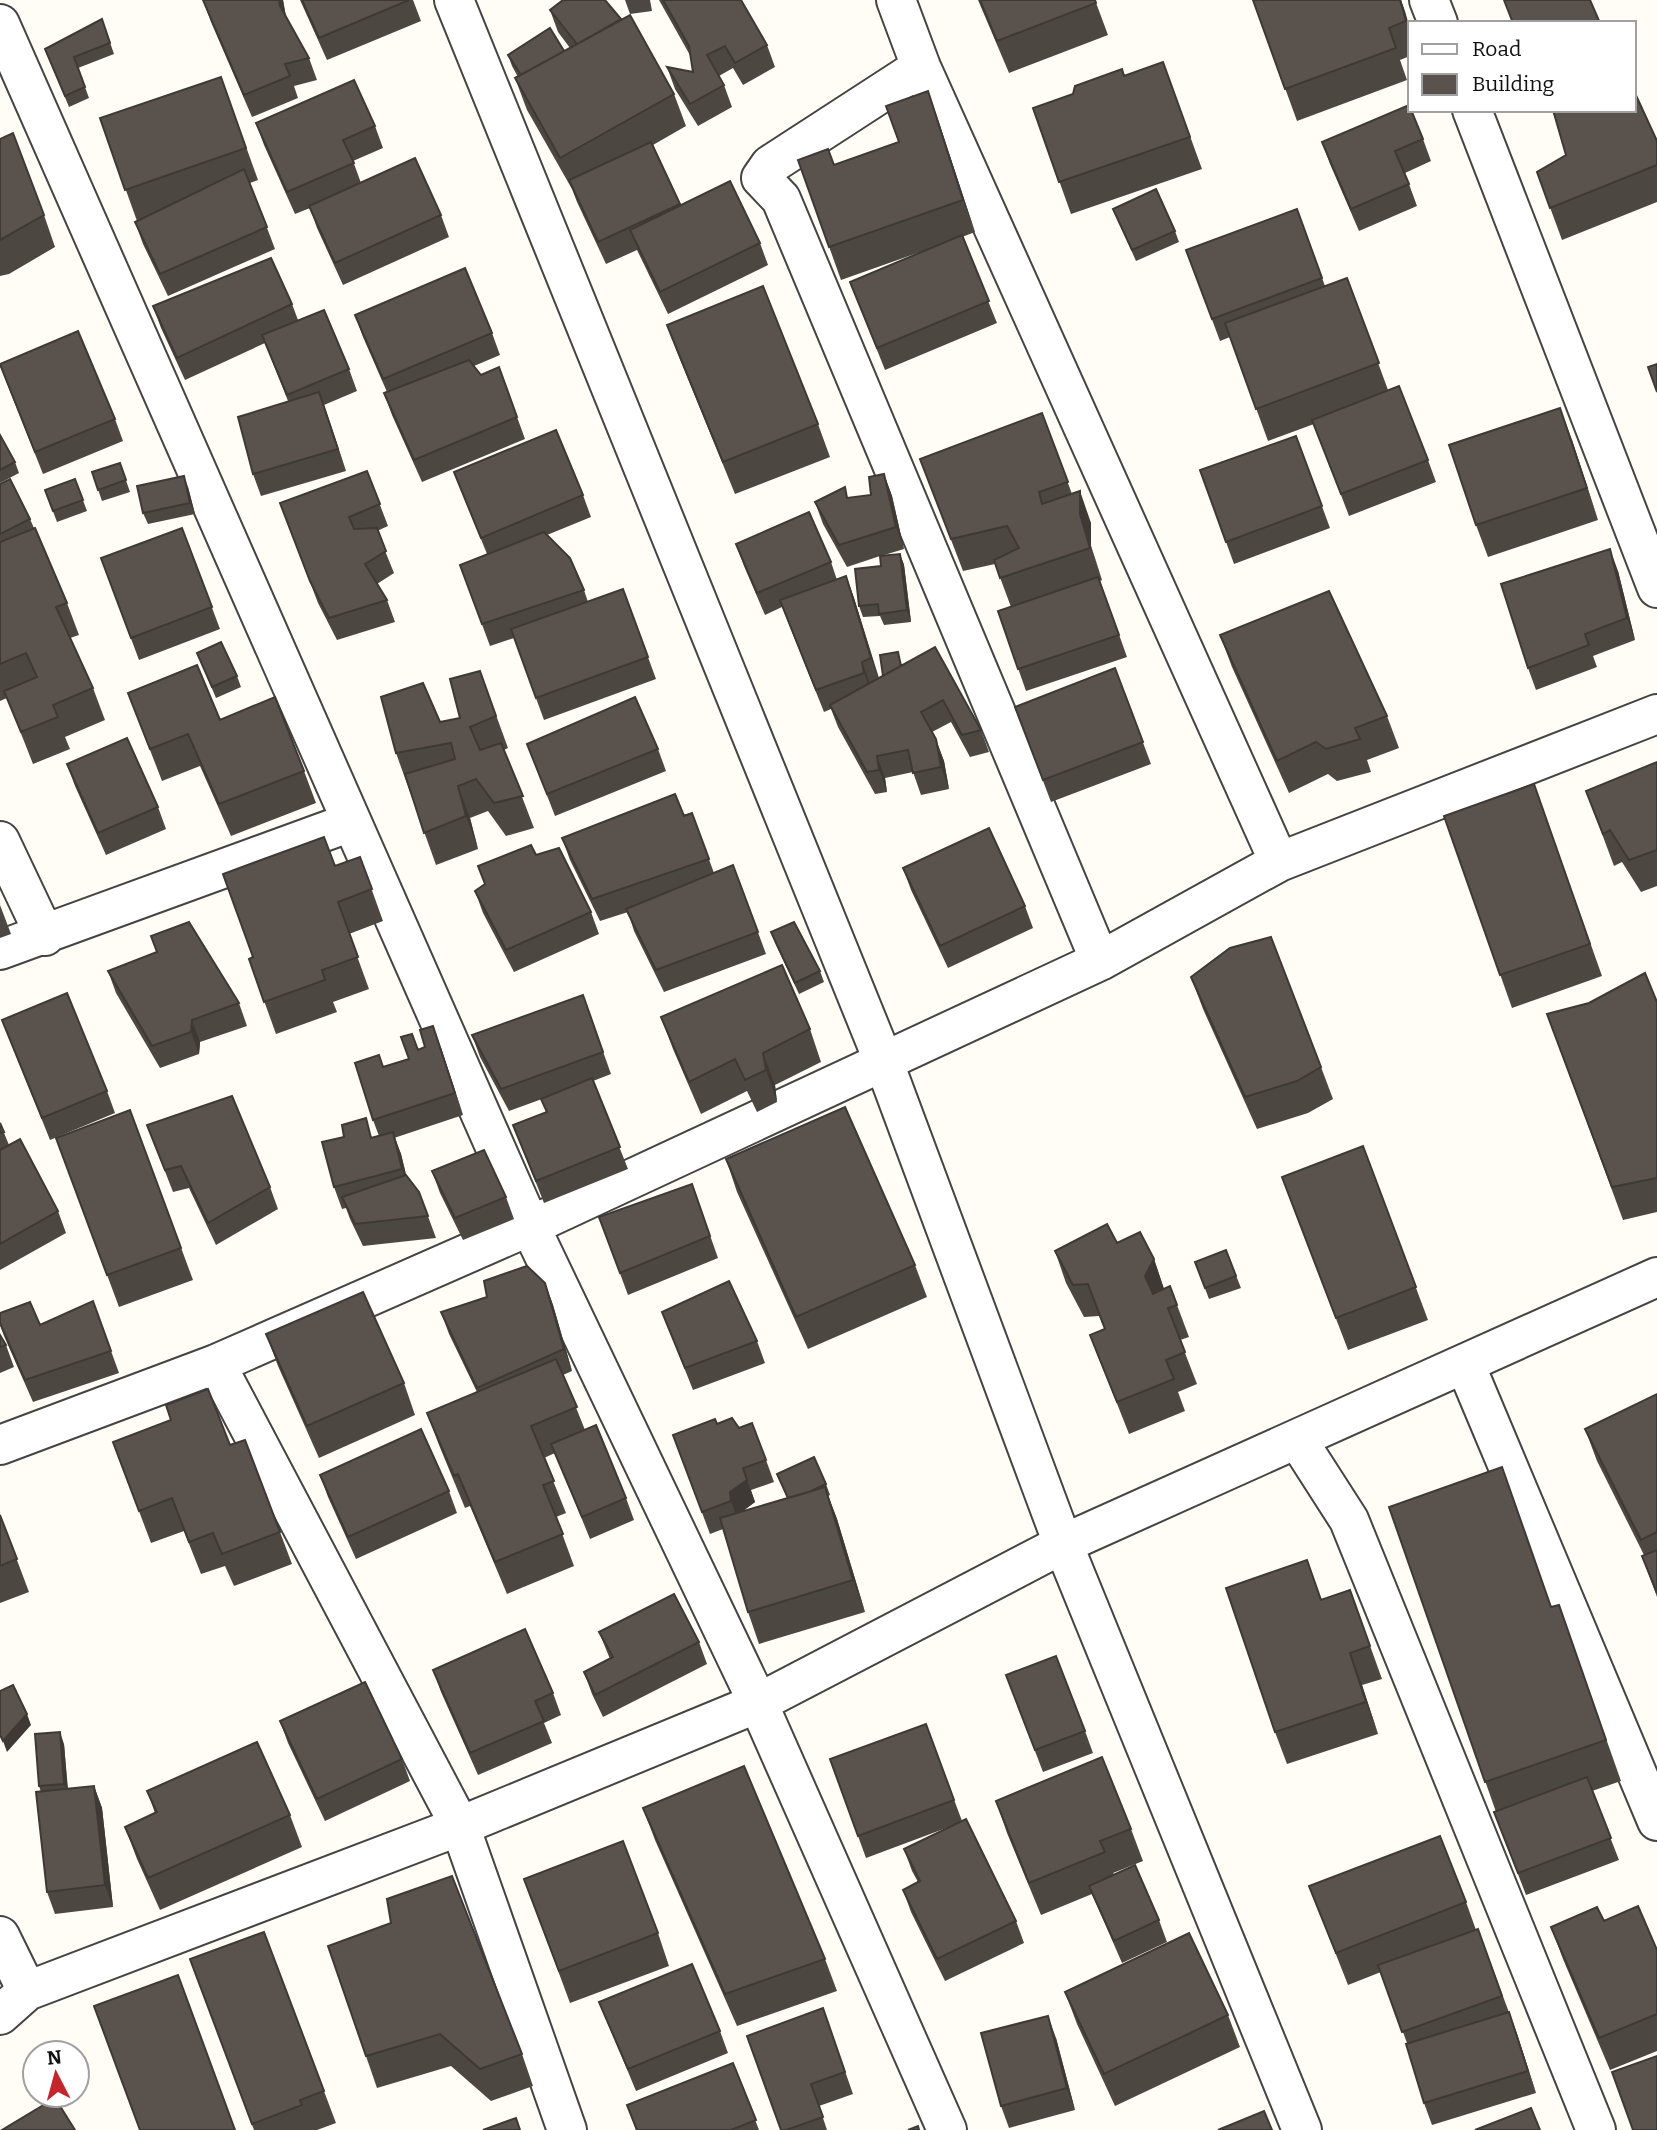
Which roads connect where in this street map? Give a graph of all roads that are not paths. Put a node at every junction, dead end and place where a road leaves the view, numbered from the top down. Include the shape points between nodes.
1 (454, 0) edge
2 (896, 0) edge
3 (1429, 0) edge
4 (1437, 21) edge
5 (0, 24) edge
6 (921, 67) junction
7 (1473, 112) edge
8 (1657, 588) edge
9 (1657, 714) edge
10 (351, 822) junction
11 (0, 841) edge
12 (1279, 862) junction
13 (45, 936) junction
14 (0, 950) edge
15 (1100, 961) junction
16 (883, 1060) junction
17 (530, 1226) junction
18 (1657, 1276) edge
19 (216, 1364) junction
20 (1465, 1364) junction
21 (1297, 1439) junction
22 (0, 1445) edge
23 (1063, 1544) junction
24 (758, 1703) junction
25 (1657, 1821) edge
26 (460, 1826) junction
27 (0, 1936) edge
28 (13, 2003) edge
29 (568, 2130) edge
30 (947, 2130) edge
31 (1302, 2130) edge
32 (1596, 2130) edge

1 - 16 street
2 - 6 street
3 - 4 street
5 - 10 street
6 - 12 street
6 - 15 street via 770,165 761,178 780,199
7 - 8 street
9 - 12 street
10 - 13 street
10 - 17 street
11 - 13 street
12 - 15 street
13 - 14 street
15 - 16 street
16 - 17 street
16 - 23 street
17 - 19 street
17 - 24 street
18 - 20 street
19 - 22 street
19 - 26 street
20 - 21 street
20 - 25 street
21 - 23 street
21 - 32 street via 1349,1520
23 - 24 street
23 - 31 street
24 - 26 street
24 - 30 street
26 - 28 street
26 - 29 street
27 - 28 street

